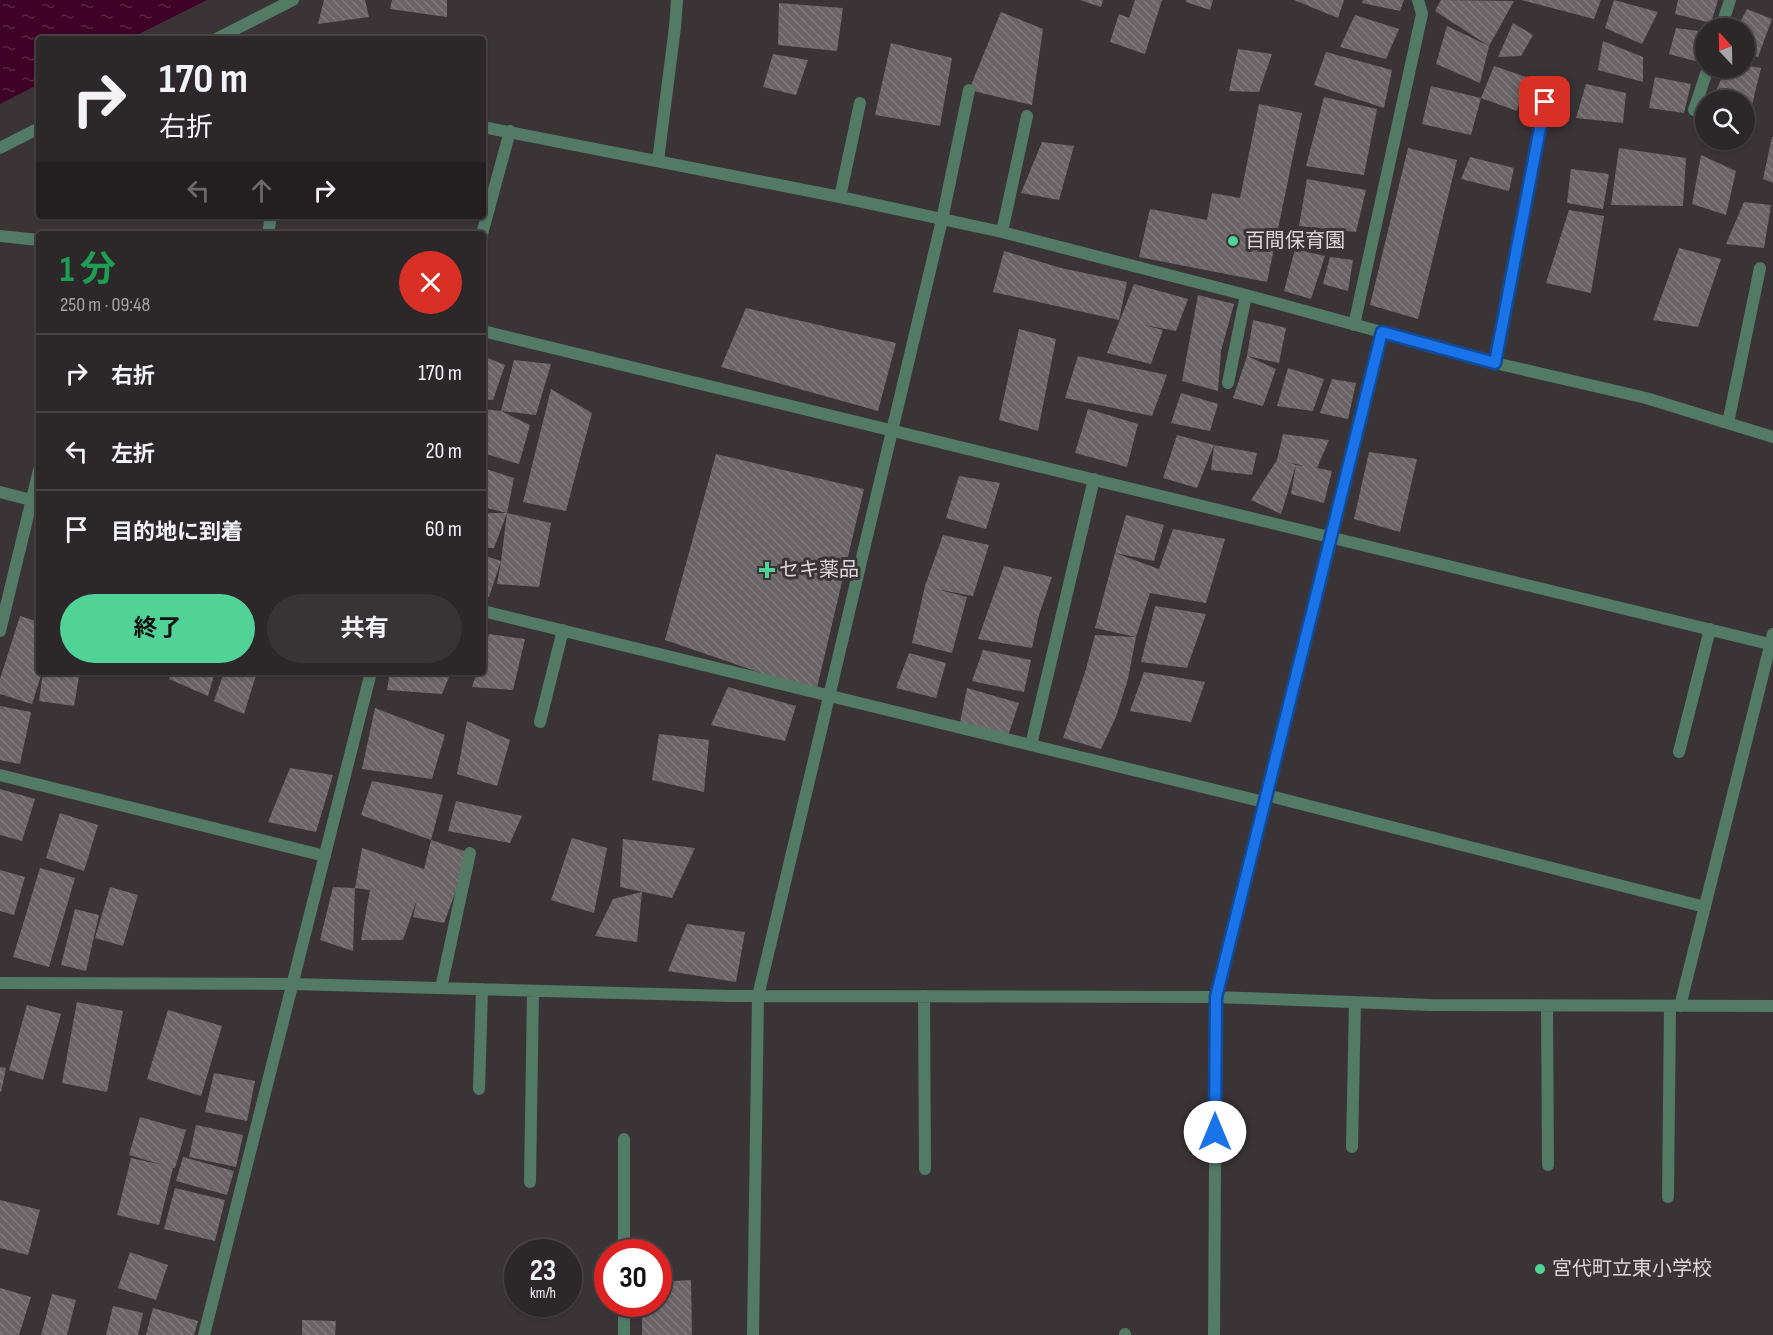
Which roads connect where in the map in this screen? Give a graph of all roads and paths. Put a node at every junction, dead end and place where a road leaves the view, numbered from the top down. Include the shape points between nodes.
1 (293, 0) edge
2 (677, 0) edge
3 (1418, 0) edge
4 (1730, 0) edge
5 (1724, 18) edge
6 (222, 36) edge
7 (1705, 78) edge
8 (969, 90) dead end
9 (1545, 102) dead end
10 (860, 103) dead end
11 (1694, 110) dead end
12 (1027, 116) dead end
13 (486, 126) edge
14 (36, 130) edge
15 (510, 130) junction
16 (0, 148) edge
17 (658, 160) junction
18 (840, 197) junction
19 (942, 220) junction
20 (483, 231) edge
21 (1002, 232) junction
22 (0, 236) edge
23 (36, 240) edge
24 (1760, 268) dead end
25 (1246, 296) junction
26 (1354, 325) junction
27 (486, 332) edge
28 (1382, 332) junction
29 (1495, 363) junction
30 (1228, 383) dead end
31 (1728, 423) junction
32 (893, 430) junction
33 (1773, 437) edge
34 (1094, 479) junction
35 (0, 492) edge
36 (35, 501) edge
37 (1330, 537) junction
38 (486, 612) edge
39 (1710, 629) junction
40 (563, 630) junction
41 (0, 631) edge
42 (1772, 641) edge
43 (370, 675) edge
44 (830, 696) junction
45 (540, 722) dead end
46 (1031, 745) junction
47 (1679, 752) dead end
48 (0, 775) edge
49 (1265, 799) junction
50 (470, 853) dead end
51 (325, 856) junction
52 (1705, 907) junction
53 (0, 983) edge
54 (292, 984) junction
55 (441, 988) junction
56 (482, 989) junction
57 (533, 991) junction
58 (758, 996) junction
59 (924, 996) junction
60 (1216, 997) junction
61 (1355, 1002) junction
62 (1547, 1006) junction
63 (1675, 1006) junction
64 (1773, 1006) edge
65 (479, 1089) dead end
66 (624, 1140) dead end
67 (1352, 1147) dead end
68 (1548, 1165) dead end
69 (925, 1169) dead end
70 (530, 1182) dead end
71 (1668, 1197) dead end
72 (624, 1239) edge
73 (624, 1317) edge
74 (204, 1335) edge
75 (624, 1335) edge
76 (753, 1335) edge
77 (1214, 1335) edge

1 - 6 street
2 - 17 street
3 - 26 street via 1422,14
4 - 5 street
7 - 11 street
8 - 19 street
9 - 29 street
10 - 18 street
12 - 21 street
13 - 15 street
14 - 16 street
15 - 17 street
15 - 20 street
17 - 18 street
18 - 19 street
19 - 21 street
19 - 32 street
21 - 25 street
22 - 23 street
24 - 31 street
25 - 26 street
25 - 30 street
26 - 28 street
27 - 32 street
28 - 29 street
28 - 37 street
29 - 31 street via 1646,398
31 - 33 street
32 - 34 street
32 - 44 street
34 - 37 street
34 - 46 street
35 - 36 street
36 - 41 street
37 - 39 street
37 - 49 street
38 - 40 street
39 - 42 street
39 - 47 street
40 - 44 street
40 - 45 street
42 - 52 street
43 - 51 street
44 - 46 street
44 - 58 street
46 - 49 street
48 - 51 street
49 - 52 street
49 - 60 street
50 - 55 street
51 - 54 street
52 - 63 street
53 - 54 street
54 - 55 street
54 - 74 street
55 - 56 street
56 - 57 street
56 - 65 street
57 - 58 street
57 - 70 street
58 - 59 street
58 - 76 street
59 - 60 street
59 - 69 street
60 - 61 street
60 - 77 street
61 - 62 street
61 - 67 street
62 - 63 street
62 - 68 street
63 - 64 street
63 - 71 street
66 - 72 street
73 - 75 street

